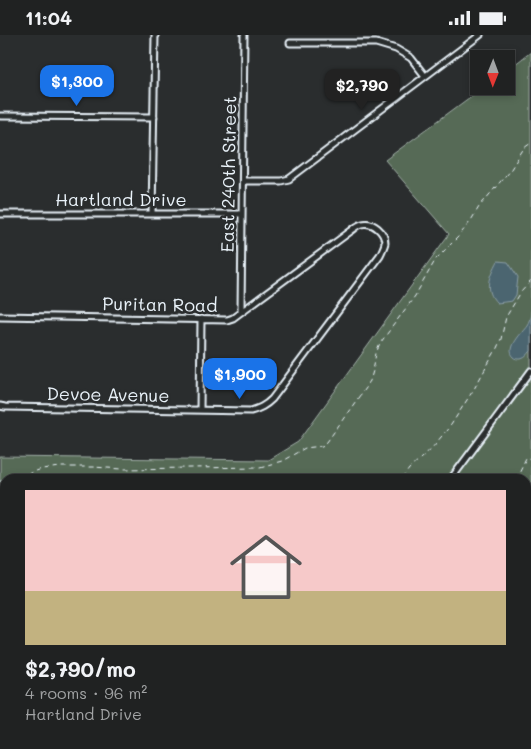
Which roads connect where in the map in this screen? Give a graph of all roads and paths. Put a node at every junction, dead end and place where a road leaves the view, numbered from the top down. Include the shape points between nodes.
1 (155, 35) edge
2 (244, 35) edge
3 (480, 35) edge
4 (290, 43) dead end
5 (426, 76) junction
6 (0, 116) edge
7 (154, 117) junction
8 (531, 143) edge
9 (243, 181) junction
10 (0, 214) edge
11 (152, 214) junction
12 (242, 215) junction
13 (351, 231) joint
14 (531, 281) edge
15 (241, 313) junction
16 (0, 316) edge
17 (201, 319) junction
18 (531, 371) edge
19 (0, 406) edge
20 (200, 410) junction
21 (531, 462) edge
22 (28, 474) edge
23 (406, 474) edge
24 (455, 474) edge
25 (518, 474) edge

1 - 7 street
2 - 9 street, East 240th Street
3 - 5 street
4 - 5 street via 376,43 410,57
5 - 9 street via 289,179
6 - 7 street
7 - 11 street
8 - 22 path via 458,237 436,259 381,342 370,381 322,446 305,448 282,461 260,467 62,467 40,469
9 - 12 street, East 240th Street
10 - 11 street, Hartland Drive
11 - 12 street, Hartland Drive
12 - 15 street, East 240th Street
13 - 15 street, Puritan Road
13 - 20 street, Devoe Avenue via 362,224 378,228 384,247 272,399 251,411
14 - 23 path via 521,291 506,317 497,348 470,396 432,448
15 - 17 street, Puritan Road via 227,319
16 - 17 street, Puritan Road
17 - 20 street
18 - 24 street
19 - 20 street, Devoe Avenue
21 - 25 path via 526,458

